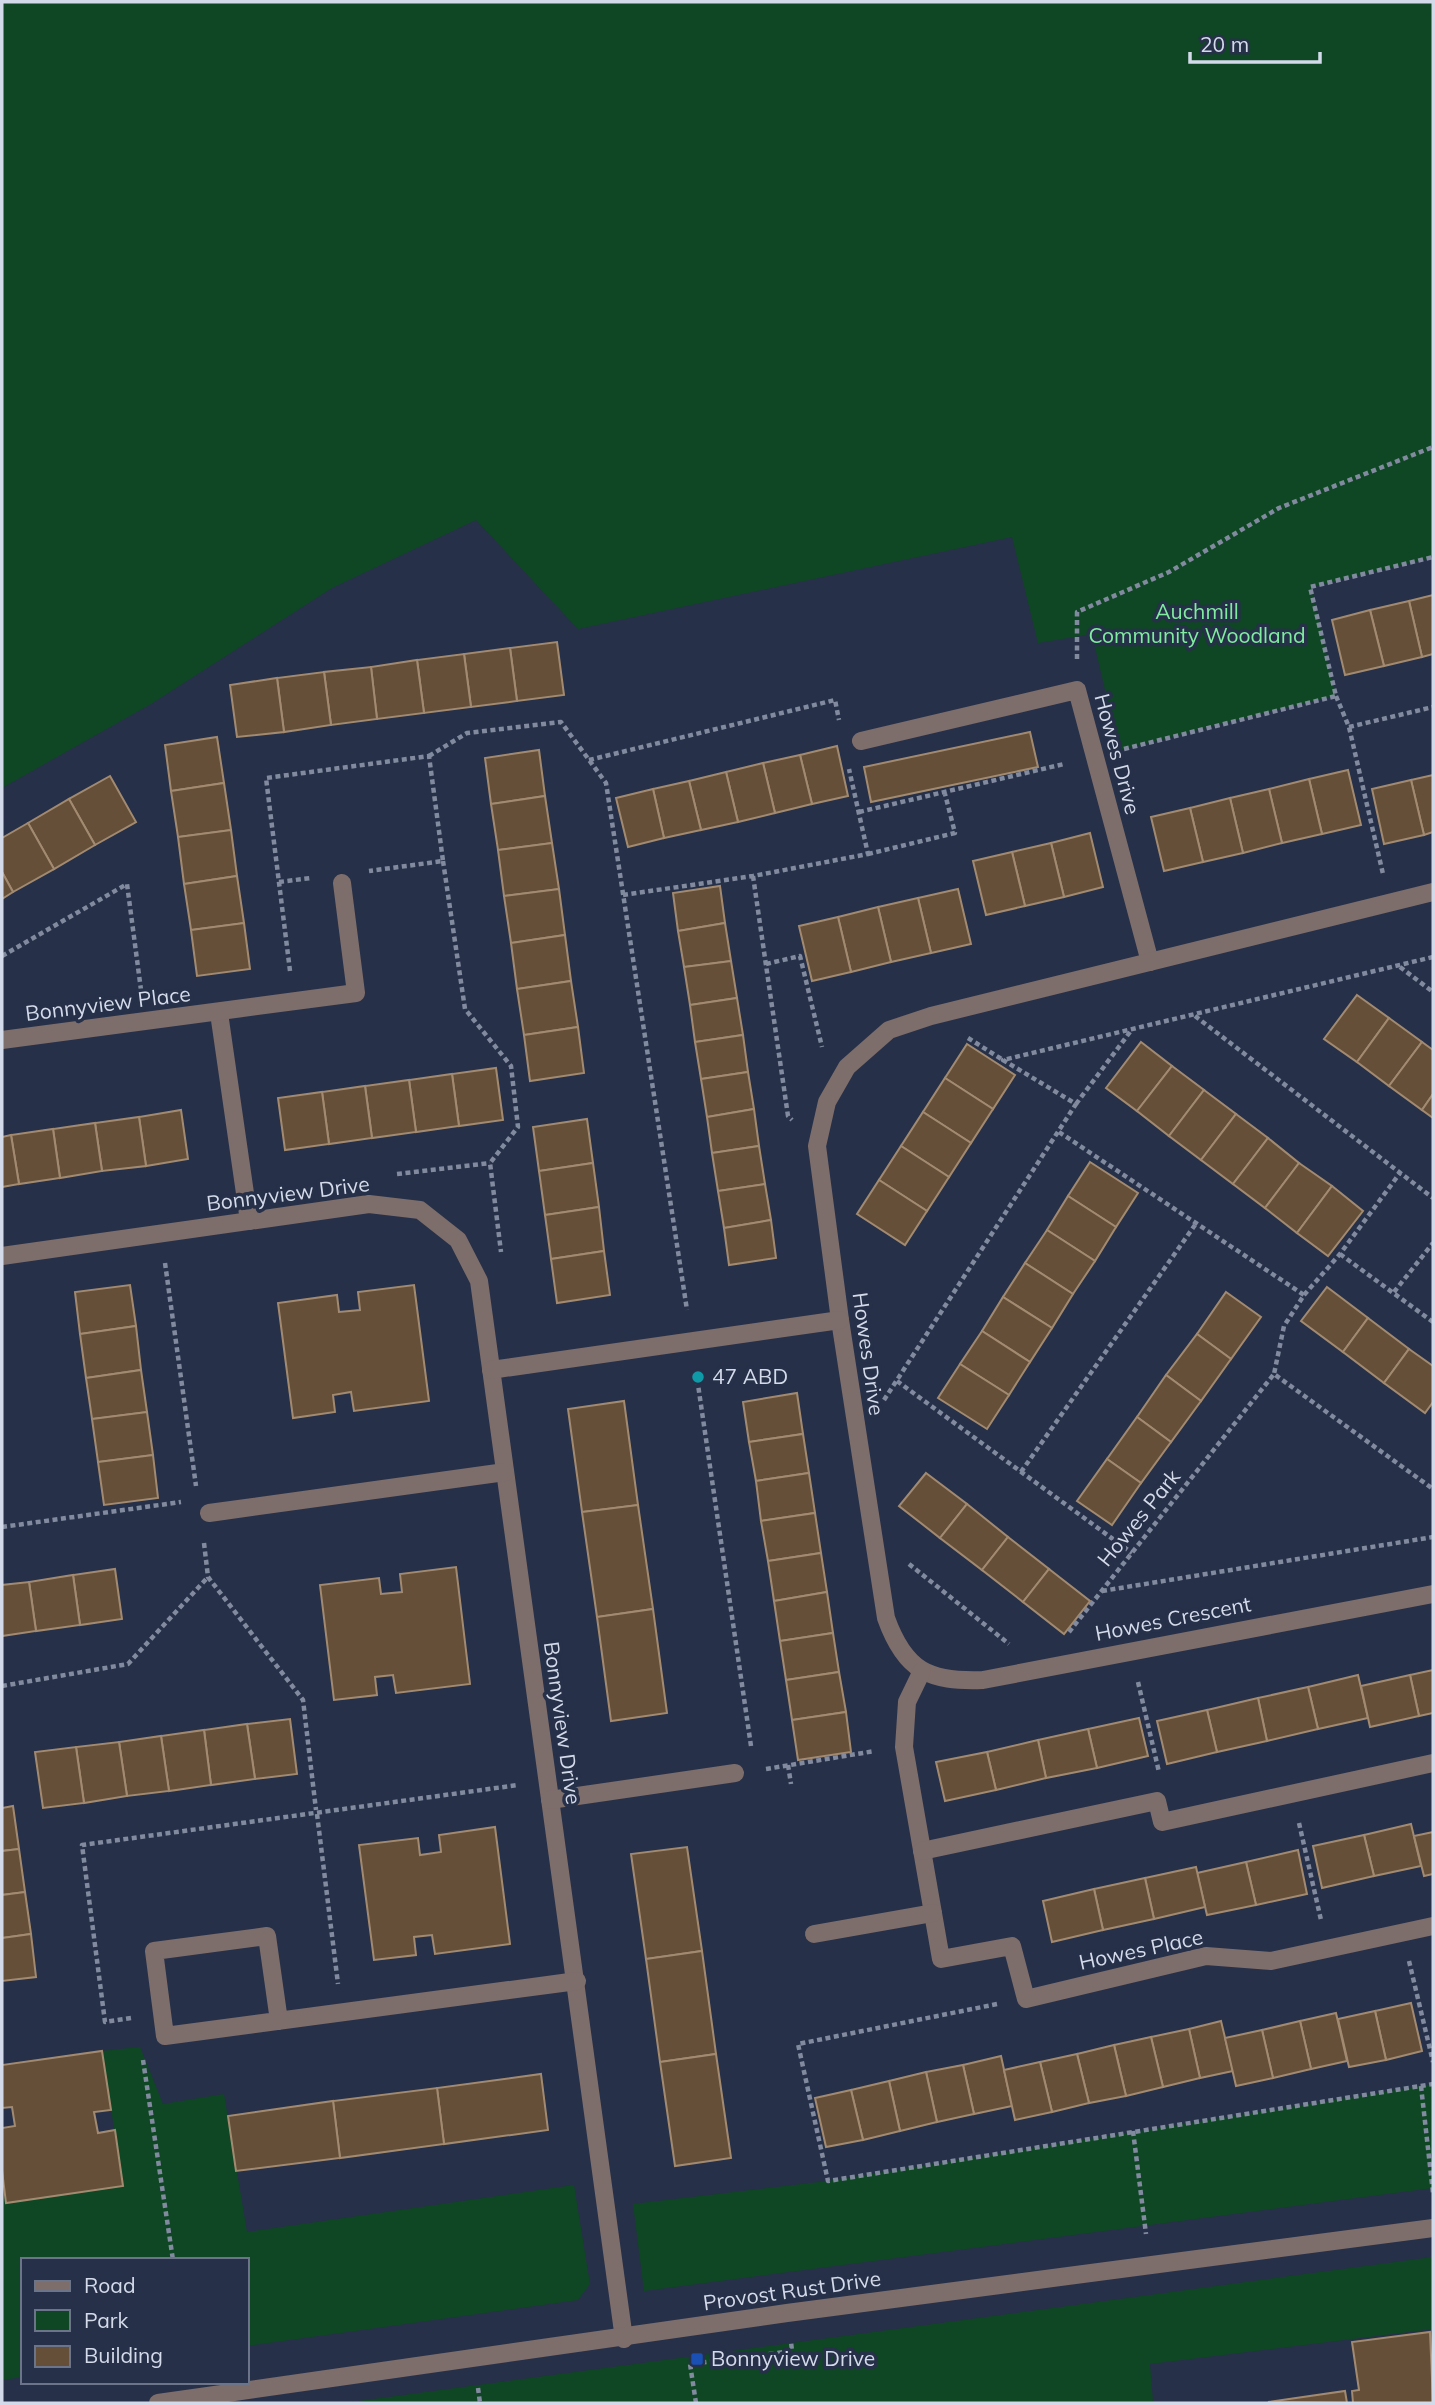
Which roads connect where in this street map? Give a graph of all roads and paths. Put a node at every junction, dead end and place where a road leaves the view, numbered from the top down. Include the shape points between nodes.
1 (1433, 447) edge
2 (1433, 557) edge
3 (1077, 690) junction
4 (1336, 695) junction
5 (1433, 708) edge
6 (839, 722) dead end
7 (1349, 726) junction
8 (861, 741) dead end
9 (429, 756) junction
10 (1094, 757) junction
11 (847, 758) dead end
12 (589, 760) junction
13 (946, 794) junction
14 (859, 812) junction
15 (868, 854) junction
16 (443, 861) junction
17 (361, 872) dead end
18 (753, 876) junction
19 (320, 877) dead end
20 (279, 882) junction
21 (342, 883) dead end
22 (1433, 892) edge
23 (623, 895) junction
24 (1390, 903) junction
25 (2, 956) edge
26 (1433, 957) edge
27 (1150, 962) junction
28 (766, 964) junction
29 (1400, 967) junction
30 (290, 977) dead end
31 (1433, 992) edge
32 (142, 998) dead end
33 (219, 1013) junction
34 (1195, 1016) junction
35 (1131, 1031) junction
36 (2, 1040) edge
37 (847, 1067) junction
38 (1076, 1104) junction
39 (1059, 1132) junction
40 (817, 1146) junction
41 (490, 1163) junction
42 (1400, 1174) junction
43 (1433, 1198) edge
44 (369, 1205) junction
45 (249, 1221) junction
46 (1195, 1225) junction
47 (1433, 1242) edge
48 (1340, 1254) junction
49 (2, 1256) edge
50 (479, 1281) junction
51 (1394, 1292) junction
52 (1304, 1295) junction
53 (840, 1320) junction
54 (1433, 1322) edge
55 (691, 1341) junction
56 (491, 1370) junction
57 (1274, 1374) junction
58 (897, 1381) junction
59 (858, 1439) junction
60 (505, 1472) junction
61 (1021, 1472) junction
62 (1433, 1489) edge
63 (184, 1502) dead end
64 (209, 1513) dead end
65 (2, 1527) edge
66 (873, 1535) junction
67 (1433, 1537) edge
68 (1132, 1553) junction
69 (208, 1577) dead end
70 (1101, 1592) junction
71 (1433, 1594) edge
72 (1131, 1650) junction
73 (1040, 1669) junction
74 (922, 1671) junction
75 (2, 1686) edge
76 (904, 1747) junction
77 (752, 1758) dead end
78 (1433, 1763) edge
79 (788, 1765) junction
80 (754, 1771) dead end
81 (735, 1773) dead end
82 (547, 1780) junction
83 (791, 1784) dead end
84 (1292, 1793) junction
85 (550, 1800) junction
86 (1157, 1801) junction
87 (317, 1814) junction
88 (922, 1851) junction
89 (933, 1913) junction
90 (1433, 1926) edge
91 (1402, 1933) junction
92 (814, 1934) dead end
93 (1327, 1948) junction
94 (577, 1981) junction
95 (1026, 1999) junction
96 (342, 2012) junction
97 (279, 2021) junction
98 (165, 2036) junction
99 (140, 2040) junction
100 (1433, 2062) edge
101 (1433, 2084) edge
102 (1420, 2086) junction
103 (1133, 2131) junction
104 (1433, 2193) edge
105 (1433, 2228) edge
106 (173, 2258) edge
107 (1150, 2266) junction
108 (787, 2313) junction
109 (624, 2339) junction
110 (159, 2403) edge
111 (696, 2403) edge

1 - 3 path via 1279,508 1170,572 1077,612
2 - 4 path via 1310,587
3 - 8 street, Howes Drive
3 - 10 street, Howes Drive
4 - 7 path
4 - 10 path
5 - 7 path
6 - 12 path via 835,700
7 - 24 path
9 - 12 path via 467,733 561,722
9 - 16 path
9 - 20 path via 266,778
10 - 13 path
10 - 27 street, Howes Drive
11 - 14 path
12 - 23 path via 606,783
13 - 14 path
13 - 15 path via 955,833
14 - 15 path
15 - 18 path
16 - 17 path
16 - 41 path via 465,1009 511,1066 518,1127
18 - 23 path
18 - 28 path
19 - 20 path
20 - 30 path
21 - 33 street, Bonnyview Place via 356,993
22 - 24 street, Howes Drive
23 - 55 path
24 - 27 street, Howes Drive
25 - 32 path via 127,884
26 - 29 path
27 - 37 street, Howes Drive via 890,1030
28 - 37 path via 800,956 822,1049
28 - 40 path via 788,1116
29 - 31 path
29 - 34 path
33 - 36 street, Bonnyview Place
33 - 45 street, Bonnyview Place
34 - 35 path
34 - 42 path
35 - 38 path
35 - 38 path via 1003,1060
37 - 40 street, Howes Drive via 827,1102
38 - 39 path
39 - 46 path
39 - 58 path
40 - 53 street, Howes Drive
41 - 44 path via 386,1175
41 - 50 path via 503,1267
42 - 43 path
42 - 48 path
44 - 45 street, Bonnyview Drive
44 - 50 street, Bonnyview Drive via 420,1210 458,1240
45 - 49 street, Bonnyview Drive
46 - 52 path
46 - 61 path
47 - 51 path
48 - 51 path
48 - 52 path
50 - 56 street, Bonnyview Drive
51 - 54 path
52 - 57 path via 1284,1326
53 - 55 street
53 - 59 street, Howes Drive
55 - 56 street
55 - 77 path
56 - 60 street, Bonnyview Drive
57 - 62 path
57 - 68 path, Howes Park
58 - 59 path
58 - 61 path
59 - 66 street, Howes Drive
60 - 64 street
60 - 82 street, Bonnyview Drive
61 - 68 path
63 - 65 path
66 - 73 path
66 - 74 street, Howes Drive via 886,1618 896,1646
67 - 70 path
68 - 70 path, Howes Park
69 - 75 path via 128,1664
70 - 73 path, Howes Park
71 - 72 street, Howes Crescent
72 - 73 street, Howes Crescent
72 - 86 path via 1164,1794
73 - 74 street, Howes Crescent via 984,1680 949,1681
74 - 76 street via 907,1702
76 - 79 path
76 - 88 street
78 - 84 street
79 - 80 path
79 - 83 path
81 - 85 street
82 - 85 street, Bonnyview Drive
82 - 87 path
84 - 86 street via 1162,1822
84 - 93 path
85 - 94 street, Bonnyview Drive
86 - 88 street
87 - 96 path
87 - 99 path via 316,1810 82,1845 106,2022 136,2017
88 - 89 street
89 - 92 street
89 - 95 street via 941,1959 1012,1946
90 - 91 street, Howes Place
91 - 93 street, Howes Place
91 - 100 path
93 - 95 street, Howes Place via 1271,1961 1206,1956
94 - 96 street
94 - 109 street, Bonnyview Drive
95 - 103 path via 798,2044 828,2181
96 - 97 street
97 - 98 street
97 - 98 street via 267,1936 154,1951
98 - 99 path
99 - 106 path
101 - 102 path
102 - 103 path
102 - 104 path
103 - 107 path
105 - 107 street, Provost Rust Drive
107 - 108 street, Provost Rust Drive
108 - 109 street, Provost Rust Drive
108 - 111 path via 792,2351 690,2364
109 - 110 street, Provost Rust Drive

